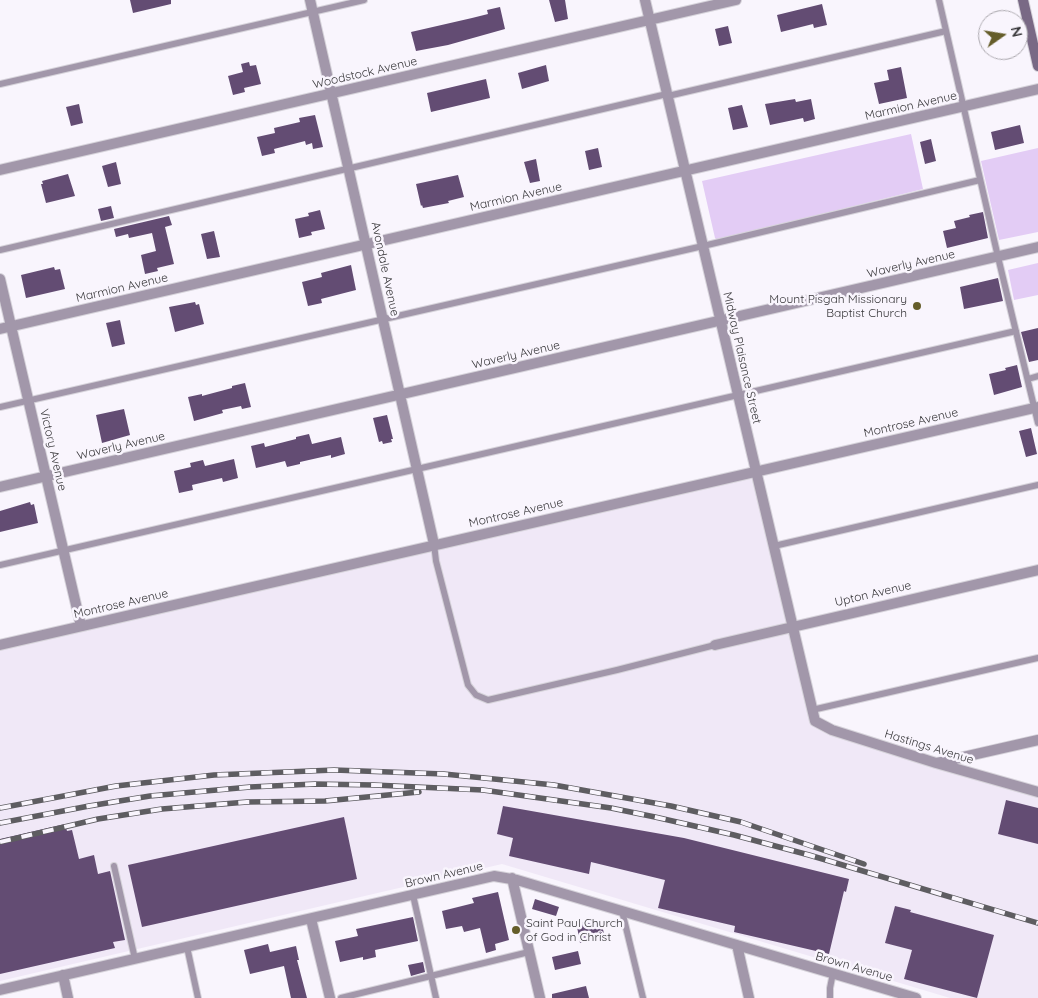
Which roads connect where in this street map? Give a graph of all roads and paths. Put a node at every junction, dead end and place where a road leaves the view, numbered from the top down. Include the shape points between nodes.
1 (310, 0) edge
2 (364, 0) edge
3 (645, 0) edge
4 (736, 0) edge
5 (939, 0) edge
6 (1023, 0) edge
7 (312, 12) junction
8 (650, 20) junction
9 (946, 31) junction
10 (1038, 66) edge
11 (0, 84) edge
12 (1038, 89) edge
13 (332, 93) junction
14 (667, 95) junction
15 (964, 106) junction
16 (349, 169) junction
17 (0, 170) edge
18 (685, 170) junction
19 (980, 180) junction
20 (366, 244) junction
21 (703, 246) junction
22 (1038, 247) edge
23 (0, 250) edge
24 (998, 257) junction
25 (0, 279) edge
26 (383, 319) junction
27 (720, 321) junction
28 (11, 326) junction
29 (0, 328) edge
30 (1016, 331) junction
31 (1038, 376) edge
32 (1028, 379) junction
33 (399, 394) junction
34 (738, 396) junction
35 (29, 401) junction
36 (0, 407) edge
37 (1036, 407) edge
38 (1038, 423) edge
39 (417, 470) junction
40 (756, 471) junction
41 (46, 476) junction
42 (1038, 485) edge
43 (0, 487) edge
44 (434, 544) junction
45 (774, 546) junction
46 (64, 550) junction
47 (0, 565) edge
48 (1038, 570) edge
49 (81, 626) junction
50 (792, 626) junction
51 (0, 645) edge
52 (715, 645) joint
53 (1038, 658) edge
54 (812, 710) junction
55 (815, 721) joint
56 (1038, 740) edge
57 (936, 763) junction
58 (1038, 792) edge
59 (114, 866) dead end
60 (512, 878) junction
61 (413, 895) junction
62 (622, 911) junction
63 (311, 918) junction
64 (737, 945) junction
65 (187, 947) junction
66 (529, 952) junction
67 (135, 959) junction
68 (833, 973) junction
69 (63, 975) junction
70 (431, 976) junction
71 (0, 990) edge
72 (68, 998) edge
73 (198, 998) edge
74 (330, 998) edge
75 (341, 998) edge
76 (436, 998) edge
77 (540, 998) edge
78 (642, 998) edge
79 (749, 998) edge
80 (830, 998) edge
81 (915, 998) edge

1 - 7 street, Avondale Avenue
2 - 7 lane
3 - 8 street, Midway Plaisance Street
4 - 8 street, Woodstock Avenue
5 - 9 lane
6 - 10 main road
7 - 11 lane
7 - 13 street, Avondale Avenue
8 - 13 street, Woodstock Avenue
8 - 14 street, Midway Plaisance Street
9 - 14 lane
9 - 15 lane
12 - 15 street, Marmion Avenue
13 - 16 street, Avondale Avenue
13 - 17 street, Woodstock Avenue
14 - 16 lane
14 - 18 street, Midway Plaisance Street
15 - 18 street, Marmion Avenue
15 - 19 lane
16 - 20 street, Avondale Avenue
16 - 23 lane
18 - 20 street, Marmion Avenue
18 - 21 street, Midway Plaisance Street
19 - 21 lane
19 - 24 lane
20 - 26 street, Avondale Avenue
20 - 28 street, Marmion Avenue
21 - 26 lane
21 - 27 street, Midway Plaisance Street
22 - 24 street, Waverly Avenue
24 - 27 street, Waverly Avenue
24 - 30 lane
25 - 28 street, Victory Avenue
26 - 33 street, Avondale Avenue
26 - 35 lane
27 - 33 street, Waverly Avenue
27 - 34 street, Midway Plaisance Street
28 - 29 street, Marmion Avenue
28 - 35 street, Victory Avenue
30 - 32 lane
30 - 34 lane
31 - 32 lane
32 - 37 lane
33 - 39 street, Avondale Avenue
33 - 41 street, Waverly Avenue
34 - 39 lane
34 - 40 street, Midway Plaisance Street
35 - 36 lane
35 - 41 street, Victory Avenue
37 - 38 lane
37 - 40 street, Montrose Avenue
39 - 44 street, Avondale Avenue
39 - 46 lane
40 - 44 street, Montrose Avenue
40 - 45 street, Midway Plaisance Street
41 - 43 street, Waverly Avenue
41 - 46 street, Victory Avenue
42 - 45 lane
44 - 49 street, Montrose Avenue
44 - 52 lane via 468,685 476,696 488,700
45 - 50 street, Midway Plaisance Street
46 - 47 lane
46 - 49 street, Victory Avenue
48 - 50 street, Upton Avenue
49 - 51 street, Montrose Avenue
50 - 52 street, Upton Avenue
50 - 54 street, Midway Plaisance Street
53 - 54 lane
54 - 55 street, Midway Plaisance Street
55 - 57 street, Hastings Avenue via 832,730
56 - 57 street
57 - 58 street, Hastings Avenue
59 - 67 lane
60 - 61 street, Brown Avenue via 494,876
60 - 62 street, Brown Avenue
60 - 66 street
61 - 63 street, Brown Avenue
61 - 70 lane
62 - 64 street, Brown Avenue
62 - 78 lane
63 - 65 street, Brown Avenue
63 - 74 street
64 - 68 street, Brown Avenue
64 - 79 street
65 - 67 street, Brown Avenue
65 - 73 lane
66 - 70 lane
66 - 77 street
67 - 69 street, Brown Avenue
68 - 80 lane
68 - 81 street, Brown Avenue
69 - 71 street, Brown Avenue
69 - 72 street
70 - 75 lane
70 - 76 lane

